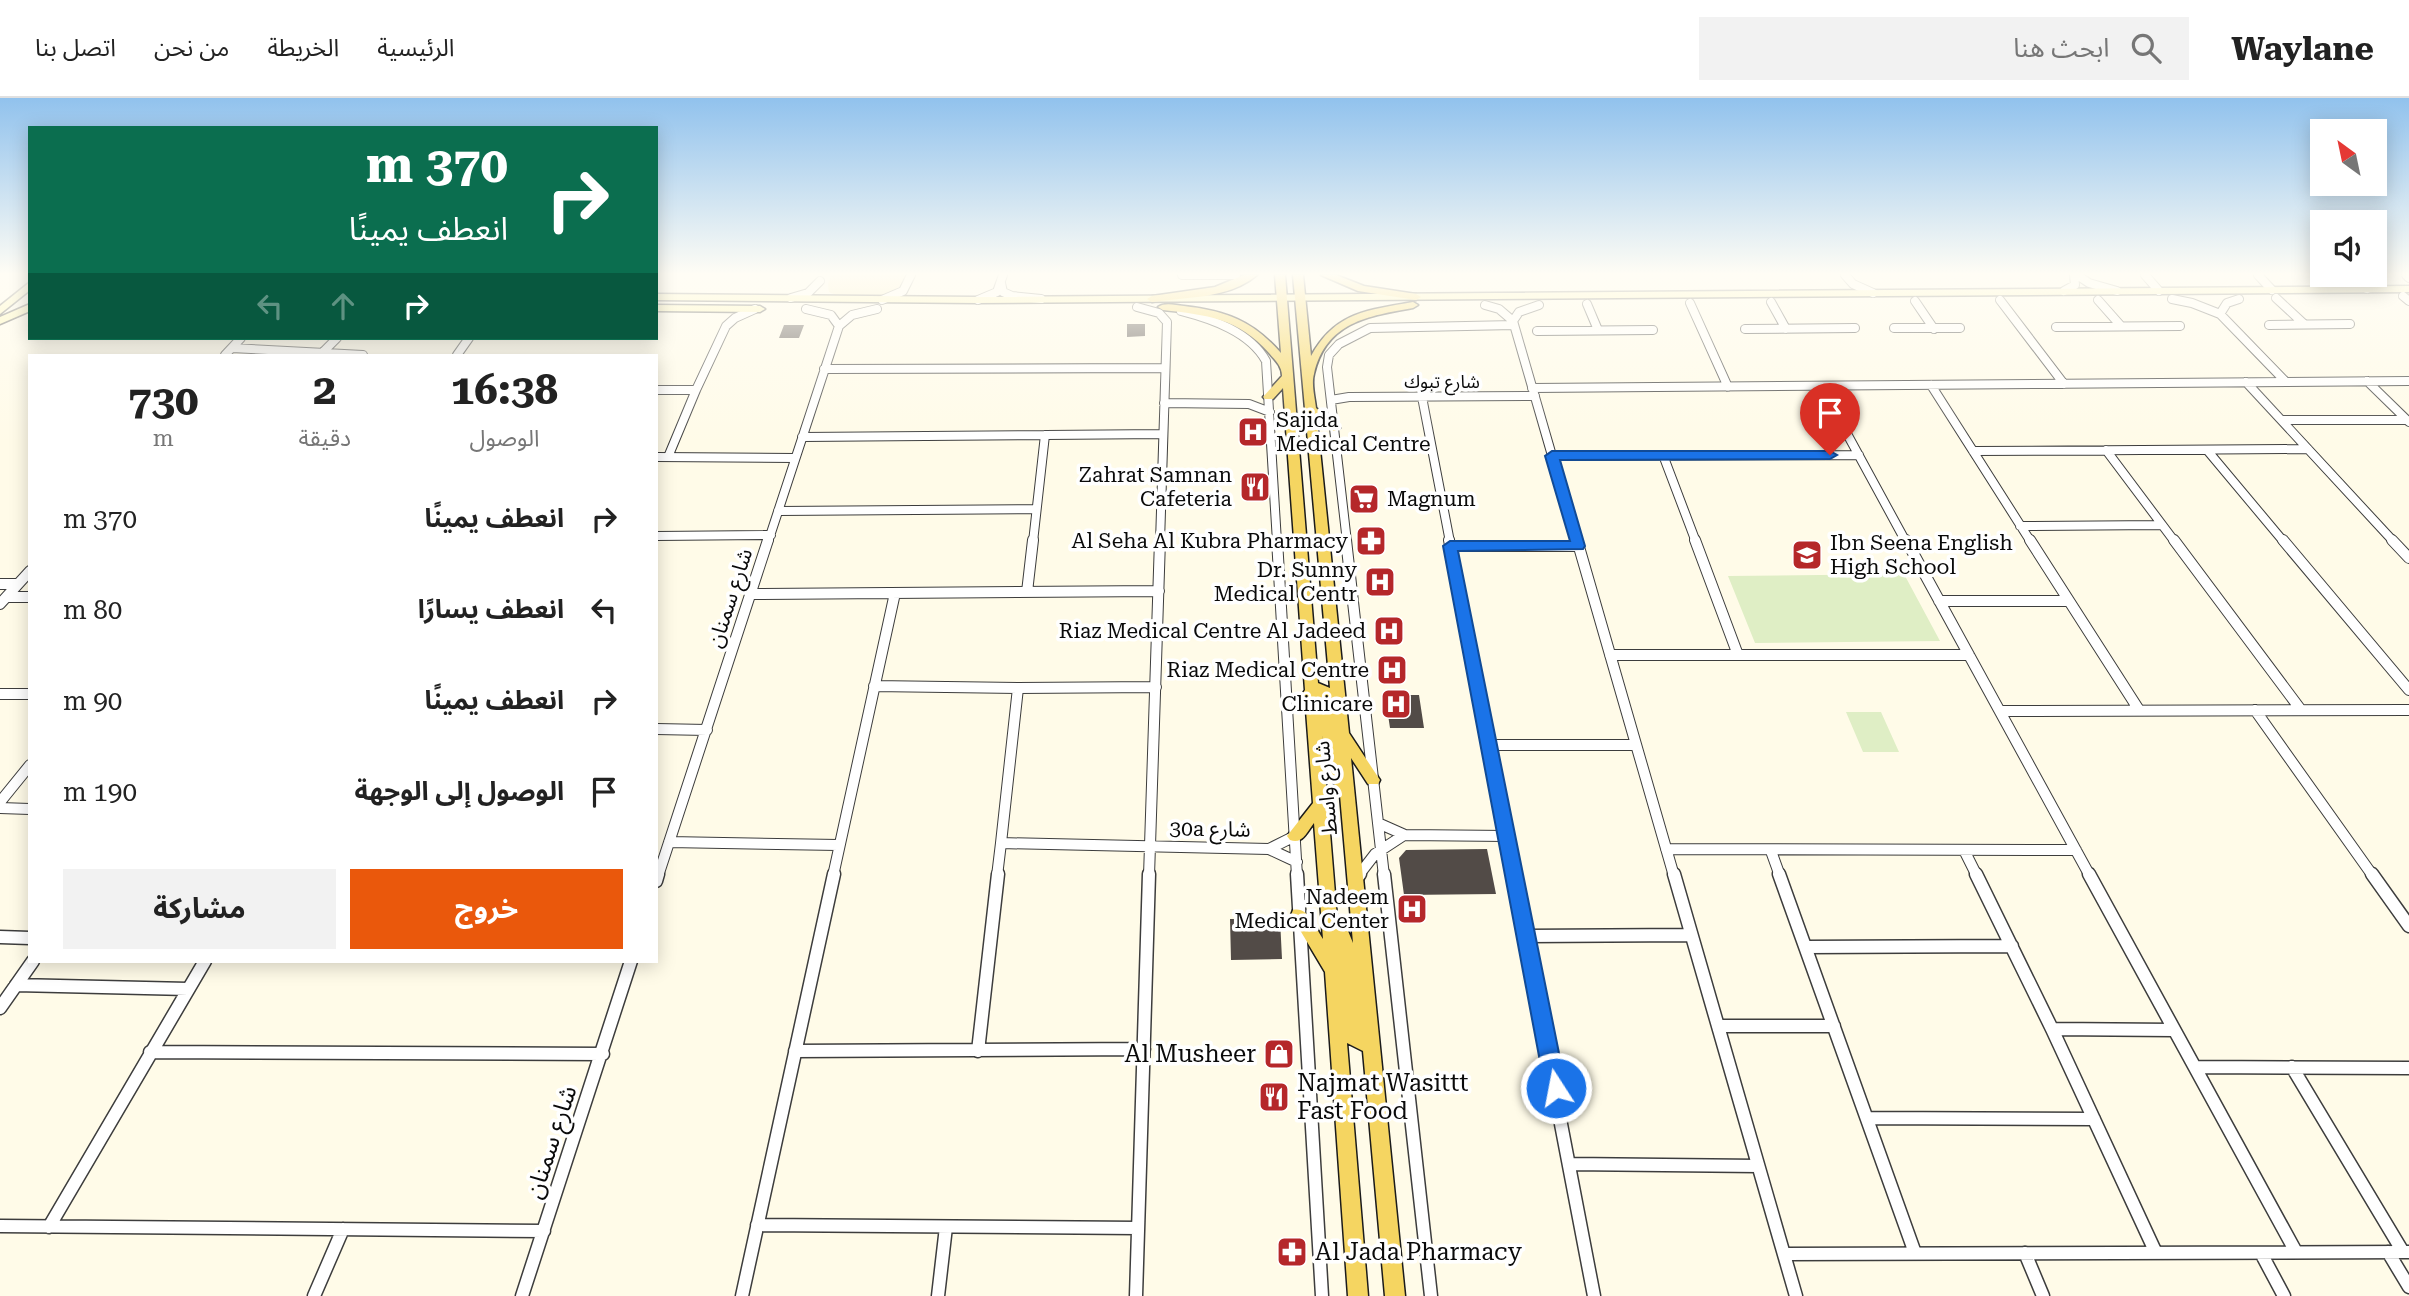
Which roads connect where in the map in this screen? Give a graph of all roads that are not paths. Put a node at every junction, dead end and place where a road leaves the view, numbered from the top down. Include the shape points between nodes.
1 (724, 331) edge
2 (837, 331) edge
3 (1166, 331) edge
4 (1229, 331) edge
5 (1254, 331) edge
6 (1283, 331) edge
7 (1303, 331) edge
8 (1332, 331) edge
9 (1361, 331) edge
10 (1515, 331) edge
11 (1537, 331) dead end
12 (1543, 331) edge
13 (1703, 331) edge
14 (2024, 331) edge
15 (2237, 331) edge
16 (239, 340) edge
17 (335, 340) edge
18 (232, 348) junction
19 (323, 352) junction
20 (226, 354) edge
21 (350, 354) edge
22 (1165, 368) junction
23 (824, 369) junction
24 (1286, 371) junction
25 (1307, 377) junction
26 (2367, 381) junction
27 (2409, 381) edge
28 (2246, 382) junction
29 (2287, 382) junction
30 (2064, 384) junction
31 (1931, 385) junction
32 (1821, 386) junction
33 (1728, 387) junction
34 (658, 390) edge
35 (696, 390) junction
36 (1534, 393) junction
37 (1330, 394) junction
38 (1269, 397) junction
39 (1422, 397) junction
40 (1164, 403) junction
41 (1249, 404) junction
42 (1311, 409) junction
43 (1270, 412) junction
44 (2282, 421) junction
45 (2408, 421) edge
46 (1334, 428) junction
47 (1163, 434) junction
48 (1045, 435) junction
49 (802, 437) junction
50 (2308, 449) junction
51 (2106, 450) junction
52 (2207, 450) junction
53 (1973, 451) junction
54 (1663, 455) junction
55 (1860, 455) junction
56 (1552, 456) junction
57 (658, 457) edge
58 (668, 457) junction
59 (795, 458) junction
60 (1036, 509) junction
61 (778, 511) junction
62 (2161, 525) junction
63 (2020, 526) junction
64 (771, 535) junction
65 (658, 536) edge
66 (1450, 546) junction
67 (1578, 546) junction
68 (2409, 558) edge
69 (28, 573) edge
70 (0, 583) edge
71 (18, 584) junction
72 (1159, 591) junction
73 (1027, 592) junction
74 (751, 593) junction
75 (895, 593) junction
76 (28, 597) edge
77 (3, 600) edge
78 (1939, 601) junction
79 (2069, 601) junction
80 (1610, 655) junction
81 (1738, 655) junction
82 (1969, 655) junction
83 (874, 686) junction
84 (1156, 687) junction
85 (1018, 688) junction
86 (2409, 690) edge
87 (1310, 693) junction
88 (0, 694) edge
89 (28, 694) edge
90 (2139, 710) junction
91 (2255, 710) junction
92 (2301, 710) junction
93 (2409, 710) edge
94 (2000, 711) junction
95 (658, 729) edge
96 (707, 730) junction
97 (1343, 734) junction
98 (1636, 744) junction
99 (1489, 745) junction
100 (28, 767) edge
101 (1373, 780) junction
102 (1348, 796) junction
103 (0, 802) edge
104 (1319, 806) junction
105 (0, 808) edge
106 (28, 809) edge
107 (1378, 823) junction
108 (1405, 835) junction
109 (1295, 836) junction
110 (1507, 836) junction
111 (669, 842) junction
112 (1001, 843) junction
113 (838, 845) junction
114 (1151, 846) junction
115 (1269, 849) junction
116 (1381, 849) junction
117 (1666, 849) junction
118 (1964, 850) junction
119 (2076, 850) junction
120 (1771, 851) junction
121 (1297, 862) junction
122 (658, 875) edge
123 (1356, 878) junction
124 (1299, 915) junction
125 (1329, 920) junction
126 (2409, 926) edge
127 (1691, 935) junction
128 (1526, 936) junction
129 (0, 937) edge
130 (28, 938) edge
131 (2012, 946) junction
132 (1806, 947) junction
133 (32, 963) edge
134 (204, 963) edge
135 (630, 963) edge
136 (1333, 970) junction
137 (16, 985) junction
138 (188, 989) junction
139 (0, 1008) edge
140 (1718, 1026) junction
141 (1834, 1026) junction
142 (2052, 1030) junction
143 (2174, 1030) junction
144 (1371, 1039) junction
145 (1144, 1049) junction
146 (795, 1051) junction
147 (978, 1051) junction
148 (150, 1052) junction
149 (603, 1054) junction
150 (2195, 1067) junction
151 (2292, 1067) junction
152 (2409, 1068) edge
153 (1867, 1118) junction
154 (2094, 1119) junction
155 (1570, 1164) junction
156 (1758, 1167) junction
157 (757, 1225) junction
158 (0, 1226) edge
159 (49, 1227) junction
160 (946, 1227) junction
161 (1138, 1228) junction
162 (343, 1229) junction
163 (544, 1231) junction
164 (2261, 1252) junction
165 (2296, 1252) junction
166 (2388, 1252) junction
167 (2406, 1252) edge
168 (1915, 1253) junction
169 (2025, 1253) junction
170 (2155, 1253) junction
171 (1784, 1254) junction
172 (2409, 1287) edge
173 (314, 1296) edge
174 (522, 1296) edge
175 (742, 1296) edge
176 (938, 1296) edge
177 (1136, 1296) edge
178 (1322, 1296) edge
179 (1358, 1296) edge
180 (1395, 1296) edge
181 (1431, 1296) edge
182 (1594, 1296) edge
183 (1796, 1296) edge
184 (2042, 1296) edge
185 (2284, 1296) edge

1 - 35 street
2 - 23 street, شارع سمنان
3 - 22 street
4 - 38 street via 1258,346 1266,361
5 - 24 main road via 1264,338
6 - 24 main road, شارع واسط
7 - 25 main road, شارع واسط
8 - 25 main road via 1321,344
9 - 37 street via 1329,355
10 - 36 street
11 - 12 street
13 - 33 street
14 - 30 street
15 - 29 street
16 - 18 street
17 - 19 street
18 - 19 street
18 - 20 street
19 - 21 street
22 - 23 street
22 - 40 street
23 - 49 street, شارع سمنان
24 - 38 main road
24 - 87 main road, شارع واسط
25 - 42 main road, شارع واسط
26 - 27 street, شارع تبوك
26 - 29 street, شارع تبوك
26 - 45 street
28 - 29 street, شارع تبوك
28 - 30 street, شارع تبوك
28 - 44 street
30 - 31 street, شارع تبوك
31 - 32 street, شارع تبوك
31 - 53 street
32 - 33 street, شارع تبوك
32 - 55 street
33 - 36 street, شارع تبوك
34 - 35 street
35 - 58 street
36 - 39 street, شارع تبوك
36 - 56 street
37 - 39 street, شارع تبوك
37 - 46 street
38 - 41 street
38 - 43 street
39 - 66 street
40 - 41 street
40 - 47 street
41 - 43 street
42 - 46 main road
42 - 97 main road, شارع واسط
43 - 109 street
44 - 45 street
44 - 50 street
46 - 101 street
47 - 48 street
47 - 72 street
48 - 49 street
48 - 60 street
49 - 59 street, شارع سمنان
50 - 52 street
50 - 68 street
51 - 52 street
51 - 53 street
51 - 62 street
52 - 86 street
53 - 63 street
54 - 55 street
54 - 56 street
54 - 81 street
55 - 78 street
56 - 67 street
57 - 58 street
58 - 59 street
59 - 61 street, شارع سمنان
60 - 61 street
60 - 73 street
61 - 64 street, شارع سمنان
62 - 63 street
62 - 92 street
63 - 79 street
64 - 65 street
64 - 74 street, شارع سمنان
66 - 67 street
66 - 99 street
67 - 80 street
69 - 71 street
70 - 71 street
71 - 77 street
72 - 73 street
72 - 84 street
73 - 75 street
74 - 75 street
74 - 96 street, شارع سمنان
75 - 83 street
76 - 77 street
78 - 79 street
78 - 82 street
79 - 90 street
80 - 81 street
80 - 98 street
81 - 82 street
82 - 94 street
83 - 85 street
83 - 113 street
84 - 85 street
84 - 114 street
85 - 112 street
87 - 102 main road via 1318,688 1325,691 1333,769
87 - 104 main road, شارع واسط
88 - 89 street
90 - 91 street
90 - 94 street
91 - 92 street
91 - 126 street
92 - 93 street
94 - 119 street
95 - 96 street
96 - 111 street, شارع سمنان
97 - 101 main road
97 - 102 main road, شارع واسط
98 - 99 street
98 - 117 street
99 - 110 street
100 - 103 street
101 - 107 street
102 - 123 main road, شارع واسط
104 - 109 main road
104 - 125 main road, شارع واسط
105 - 106 street
107 - 108 street
107 - 116 street
108 - 110 street
108 - 116 street
109 - 115 street, 30a شارع
109 - 121 street
110 - 128 street
111 - 113 street
111 - 122 street, شارع سمنان
112 - 114 street, 30a شارع
112 - 147 street
113 - 146 street
114 - 115 street, 30a شارع
114 - 145 street
115 - 121 street, 30a شارع
116 - 123 street
116 - 181 street
117 - 120 street
117 - 127 street
118 - 119 street
118 - 120 street
118 - 131 street
119 - 143 street
120 - 132 street
121 - 124 street
123 - 144 main road, شارع واسط
124 - 136 main road
124 - 178 street
125 - 136 main road, شارع واسط
125 - 144 main road via 1346,945 1353,1037 1363,1043
127 - 128 street
127 - 140 street
128 - 155 street
129 - 130 street
131 - 132 street
131 - 142 street
132 - 141 street
133 - 137 street
134 - 138 street
135 - 149 street, شارع سمنان
136 - 179 main road, شارع واسط
137 - 138 street
137 - 139 street
138 - 148 street
140 - 141 street
140 - 156 street
141 - 153 street
142 - 143 street
142 - 154 street
143 - 150 street
144 - 180 main road, شارع واسط
145 - 147 street
145 - 161 street
146 - 147 street
146 - 157 street
148 - 149 street
148 - 159 street
149 - 163 street, شارع سمنان
150 - 151 street
150 - 165 street
151 - 152 street
151 - 167 street
153 - 154 street
153 - 168 street
154 - 170 street
155 - 156 street
155 - 182 street
156 - 171 street
157 - 160 street
157 - 175 street
158 - 159 street
159 - 162 street
160 - 161 street
160 - 176 street
161 - 177 street
162 - 163 street
162 - 173 street
163 - 174 street, شارع سمنان
164 - 165 street
164 - 170 street
164 - 185 street
165 - 166 street
166 - 167 street
166 - 172 street
168 - 169 street
168 - 171 street
169 - 170 street
169 - 184 street
171 - 183 street

